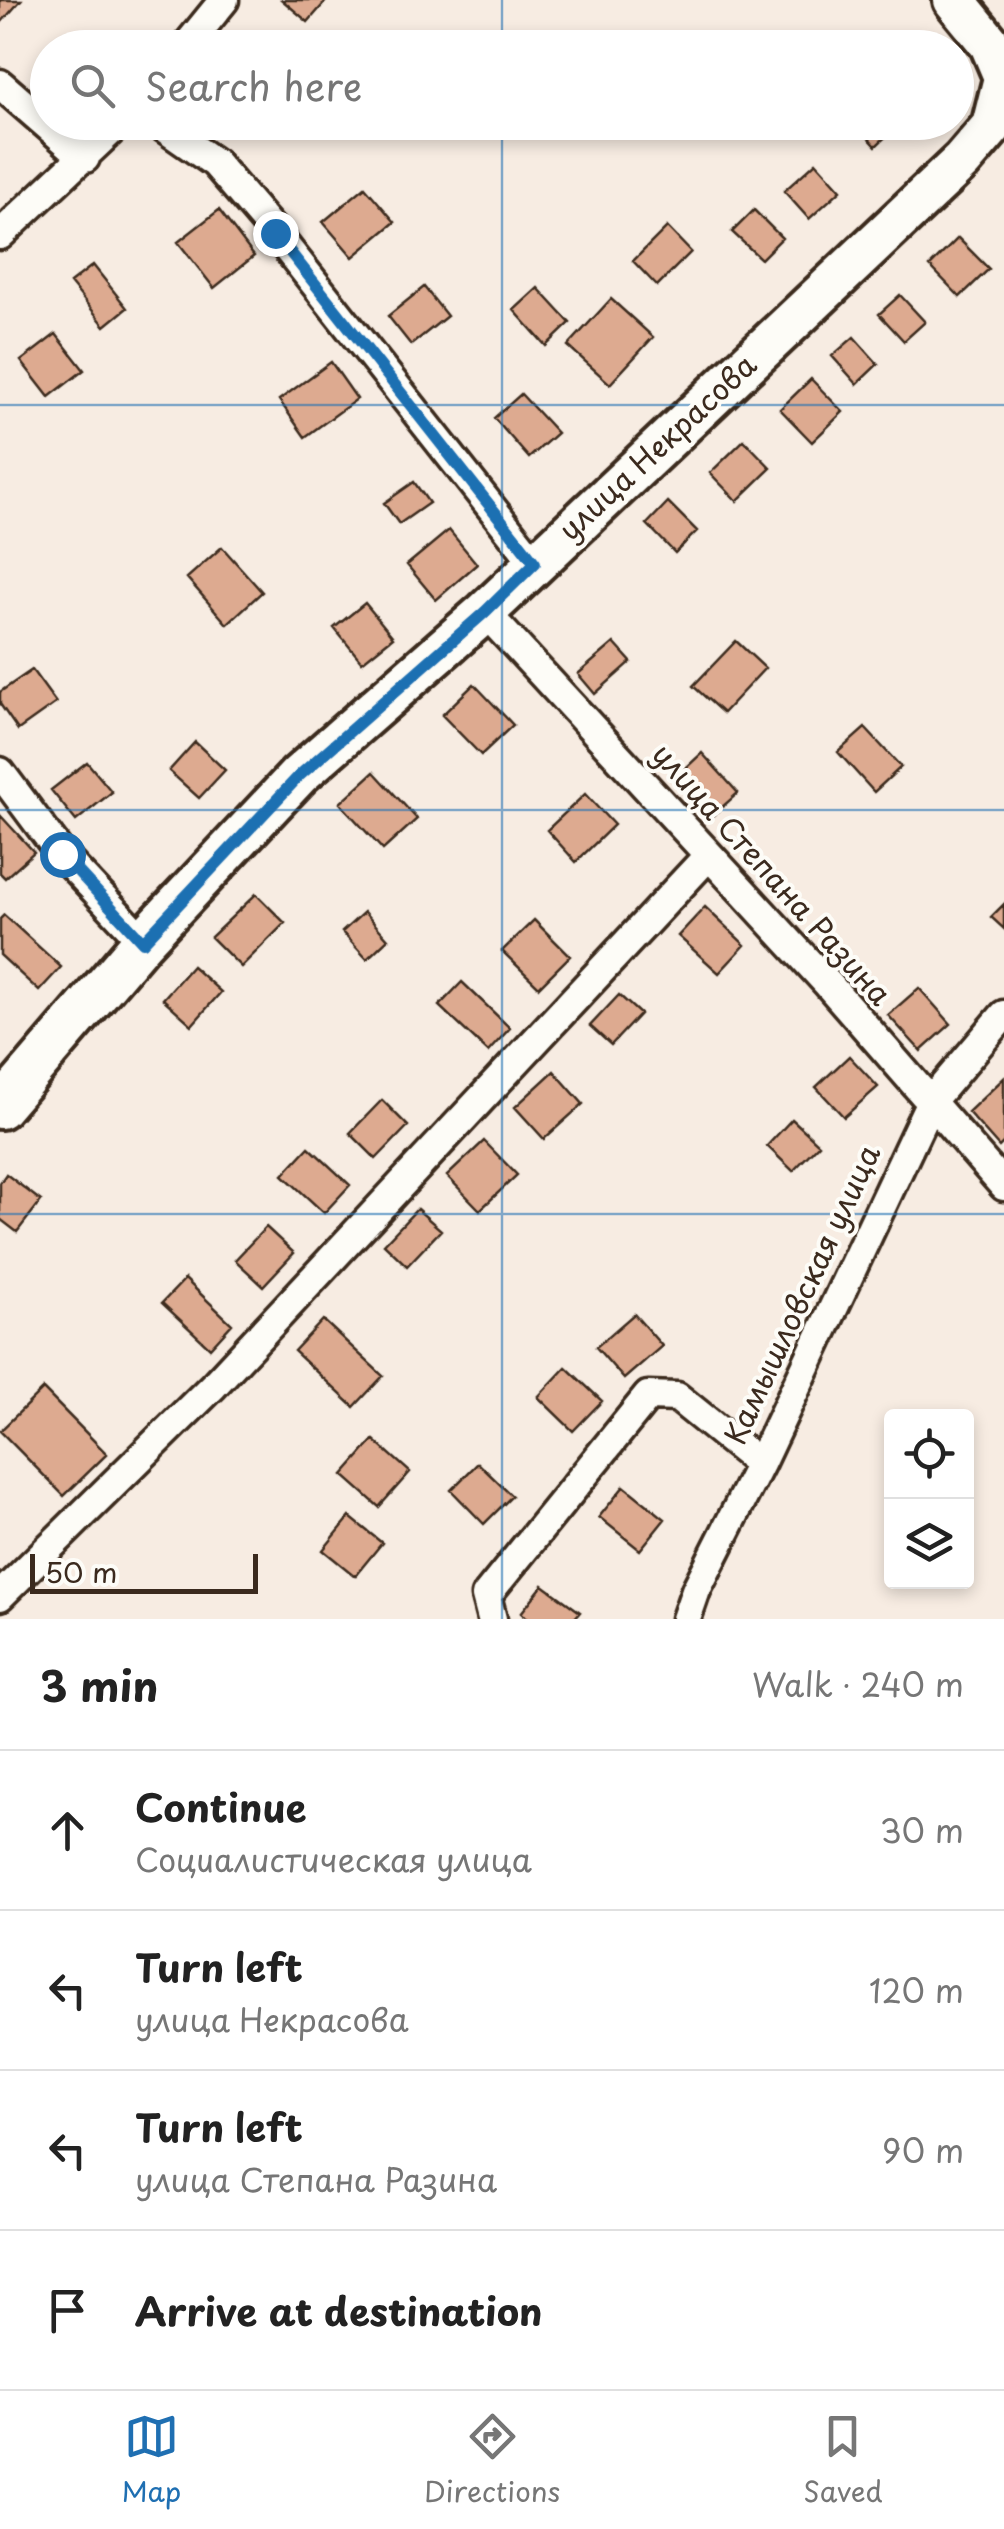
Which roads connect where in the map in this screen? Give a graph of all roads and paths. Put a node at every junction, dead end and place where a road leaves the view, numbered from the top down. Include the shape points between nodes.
1 (224, 0) edge
2 (954, 0) edge
3 (199, 30) edge
4 (1004, 77) edge
5 (0, 84) edge
6 (30, 110) edge
7 (64, 140) edge
8 (102, 140) edge
9 (182, 140) edge
10 (85, 158) junction
11 (0, 235) edge
12 (535, 563) junction
13 (485, 612) junction
14 (0, 772) edge
15 (709, 855) junction
16 (143, 942) junction
17 (1004, 1015) edge
18 (930, 1101) junction
19 (0, 1108) edge
20 (1004, 1186) edge
21 (760, 1464) junction
22 (0, 1596) edge
23 (492, 1619) edge
24 (686, 1619) edge

1 - 3 street
2 - 4 street via 990,44
4 - 12 street, улица Некрасова via 992,126 962,161
5 - 6 street
7 - 10 street
8 - 10 street
9 - 12 street via 215,163 275,233
10 - 11 street
12 - 13 street, улица Некрасова
13 - 15 street, улица Степана Разина
13 - 16 street, улица Некрасова via 300,775
14 - 16 street via 62,854
15 - 18 street, улица Степана Разина
15 - 22 street via 213,1386
16 - 19 street, улица Некрасова
17 - 18 street, Камышловская улица
18 - 20 street, улица Степана Разина
18 - 21 street, Камышловская улица
21 - 23 street via 677,1396 648,1396 486,1596
21 - 24 street, Камышловская улица

